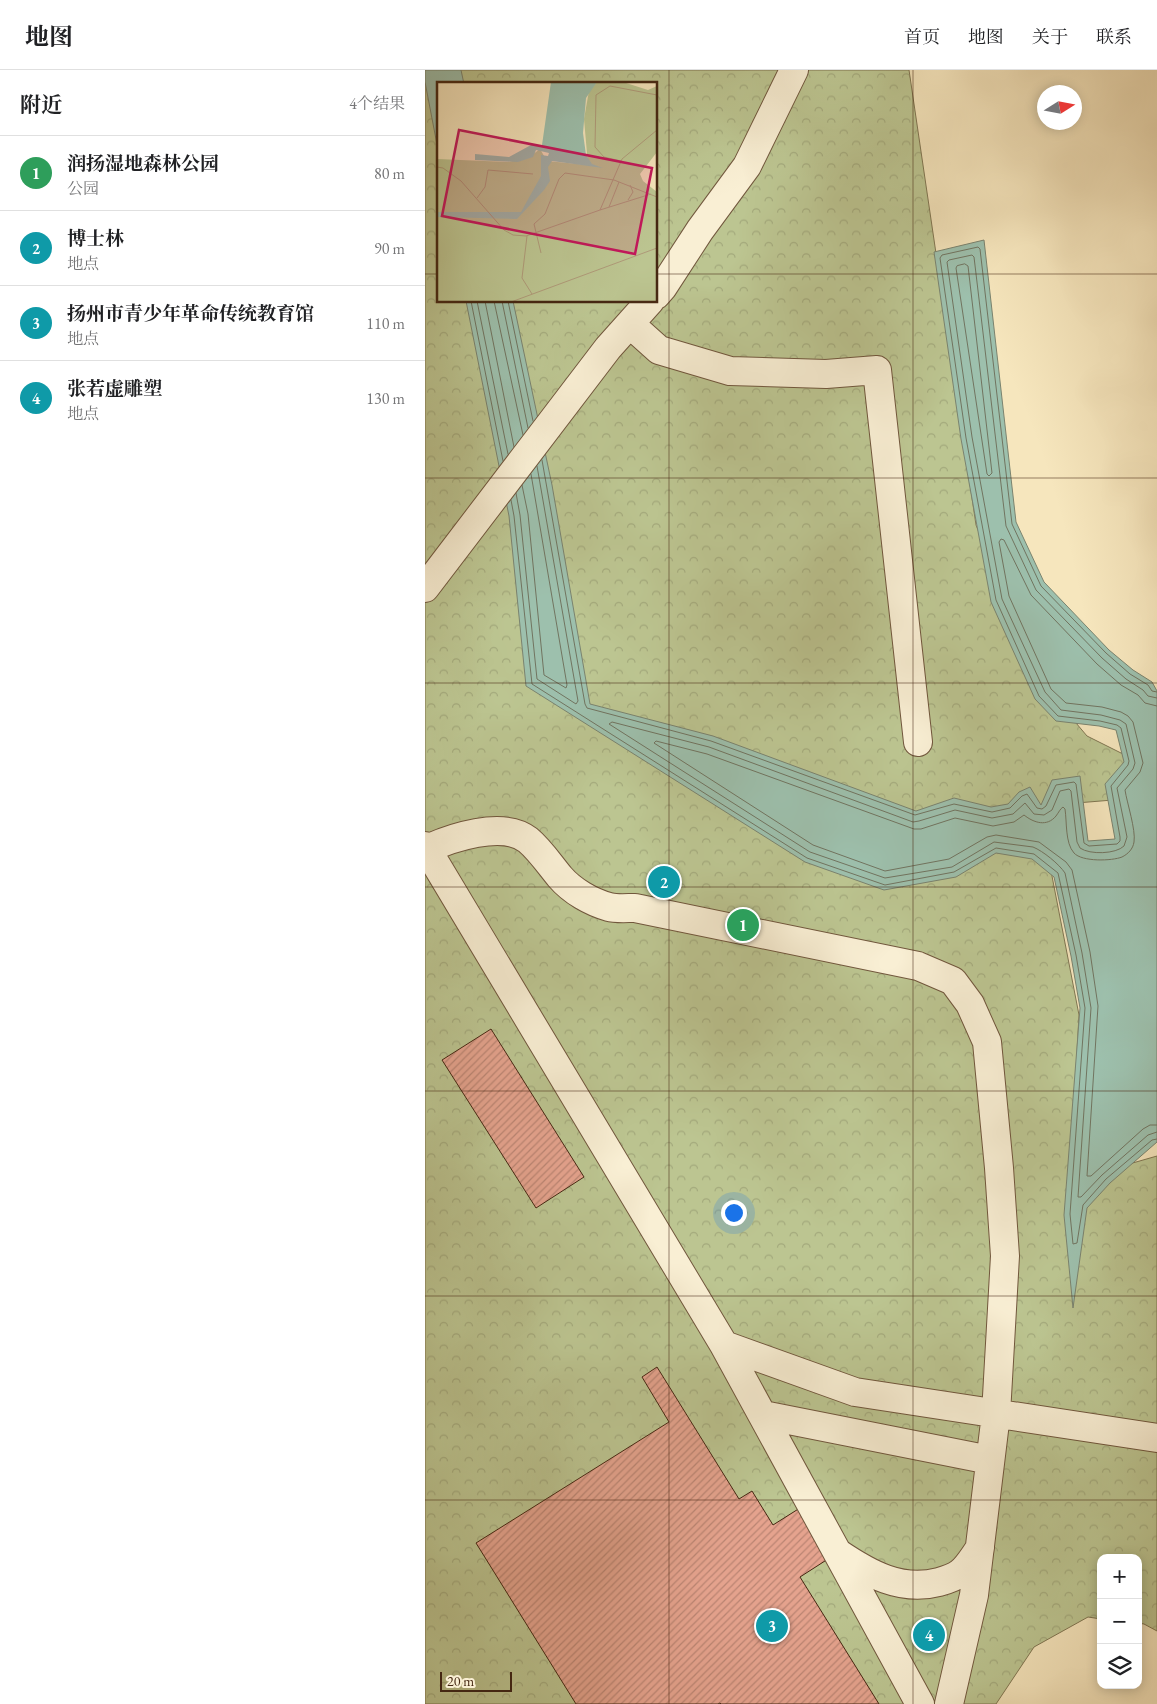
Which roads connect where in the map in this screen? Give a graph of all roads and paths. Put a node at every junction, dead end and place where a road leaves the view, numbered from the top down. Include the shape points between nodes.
1 (794, 70) edge
2 (657, 294) edge
3 (649, 302) edge
4 (630, 324) junction
5 (425, 588) edge
6 (918, 742) dead end
7 (425, 849) edge
8 (725, 1345) junction
9 (996, 1414) junction
10 (763, 1415) junction
11 (1157, 1438) edge
12 (990, 1460) junction
13 (979, 1548) junction
14 (838, 1553) junction
15 (920, 1704) edge
16 (949, 1704) edge

1 - 2 lane via 747,166
3 - 4 lane
4 - 5 lane via 608,348
4 - 6 lane via 659,350 730,371 826,374 877,370
7 - 8 lane
7 - 9 lane via 468,834 508,831 527,839 561,878 583,896 610,908 635,908 918,966 953,981 970,1004 987,1042 991,1079 1005,1256
8 - 9 lane via 855,1392
8 - 10 lane
9 - 11 lane
9 - 12 lane
10 - 12 lane
10 - 14 lane
12 - 13 lane
13 - 14 lane via 960,1573 928,1585 883,1579
13 - 16 lane via 974,1595
14 - 15 lane

